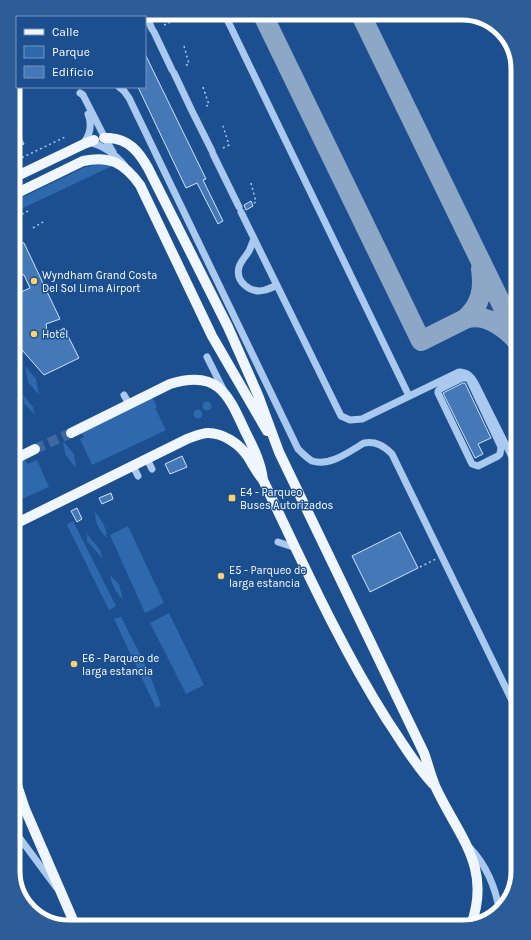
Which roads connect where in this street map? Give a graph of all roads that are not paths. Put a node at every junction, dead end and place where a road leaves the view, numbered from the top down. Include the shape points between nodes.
1 (148, 20) edge
2 (227, 20) edge
3 (120, 88) edge
4 (85, 141) junction
5 (116, 155) junction
6 (20, 170) edge
7 (131, 172) junction
8 (20, 175) edge
9 (20, 192) edge
10 (254, 239) junction
11 (277, 285) junction
12 (208, 357) dead end
13 (224, 392) junction
14 (409, 396) junction
15 (489, 415) junction
16 (71, 433) tunnel mouth
17 (187, 439) junction
18 (198, 443) dead end
19 (35, 449) tunnel mouth
20 (279, 452) junction
21 (20, 456) edge
22 (511, 457) edge
23 (147, 459) junction
24 (133, 466) junction
25 (152, 469) dead end
26 (138, 476) dead end
27 (264, 480) junction
28 (20, 522) edge
29 (278, 542) dead end
30 (296, 548) junction
31 (511, 699) edge
32 (436, 787) junction
33 (20, 794) edge
34 (20, 803) edge
35 (25, 809) junction
36 (20, 838) edge
37 (466, 844) junction
38 (63, 896) junction
39 (498, 904) edge
40 (473, 919) edge
41 (73, 920) edge

1 - 10 lane
2 - 14 lane
3 - 31 lane via 129,98 298,449 312,461 321,462 329,461 370,442 383,446 392,454
4 - 5 lane
4 - 5 lane via 91,122 80,96 83,95
4 - 6 lane via 75,143
5 - 7 lane
7 - 9 main road via 114,162 92,159
7 - 20 main road via 140,185 212,336
8 - 20 main road, bridge via 86,143 104,138 131,144 137,150 228,327 258,395
10 - 11 lane
10 - 11 lane via 240,264 239,278 248,288 260,291
11 - 14 lane via 343,418 362,419
12 - 13 lane
13 - 16 main road via 215,384 204,380 182,380 126,400
13 - 27 main road via 234,406 262,467
14 - 15 lane via 464,372 473,379
15 - 15 lane via 501,450 498,456 478,466 474,465 438,391 462,378 467,378
15 - 22 lane
17 - 18 lane
17 - 23 main road
17 - 27 main road via 208,433 230,440 244,452
19 - 21 main road
20 - 32 main road via 424,753
23 - 24 main road
23 - 25 lane
24 - 26 lane
24 - 28 main road
27 - 30 main road
29 - 30 lane
30 - 32 main road via 359,673 415,763
32 - 37 main road
33 - 35 main road
34 - 35 main road
35 - 38 main road
36 - 38 lane
37 - 39 lane via 489,876
37 - 40 main road via 473,862 478,891
38 - 41 main road

